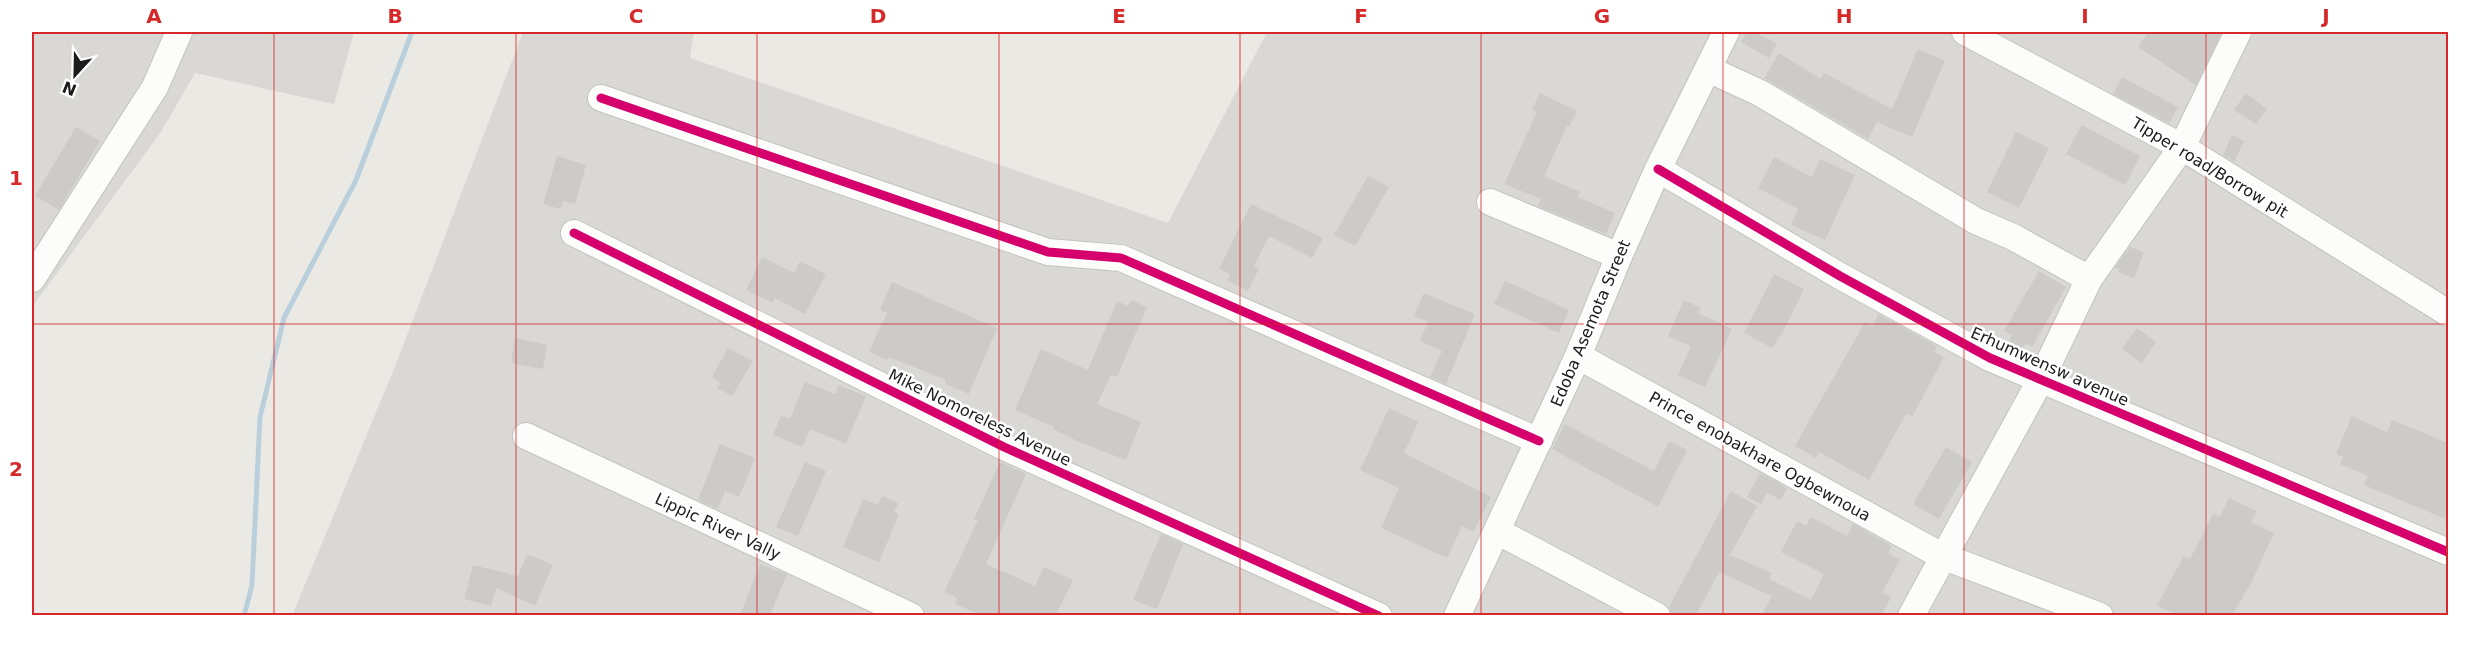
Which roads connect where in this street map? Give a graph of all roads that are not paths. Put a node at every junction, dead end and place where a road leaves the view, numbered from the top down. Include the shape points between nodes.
1 (179, 32) edge
2 (1726, 32) edge
3 (1965, 32) edge
4 (2238, 32) edge
5 (1708, 69) junction
6 (601, 98) dead end
7 (2182, 147) junction
8 (1658, 169) junction
9 (1490, 202) dead end
10 (574, 233) dead end
11 (1619, 256) junction
12 (32, 279) edge
13 (2089, 279) junction
14 (2448, 313) edge
15 (1578, 356) junction
16 (2040, 381) junction
17 (526, 436) dead end
18 (1539, 441) junction
19 (1497, 531) junction
20 (2448, 552) edge
21 (1942, 556) junction
22 (911, 615) edge
23 (1379, 615) edge
24 (1457, 615) edge
25 (1657, 615) edge
26 (1911, 615) edge
27 (2100, 615) edge

1 - 12 street via 155,87
2 - 5 street, Edoba Asemota Street
3 - 7 street, Tipper road/Borrow pit
4 - 7 street
5 - 8 street, Edoba Asemota Street
5 - 13 street via 1760,93 1976,220
6 - 18 street via 1048,252 1121,258
7 - 13 street
7 - 14 street, Tipper road/Borrow pit
8 - 11 street, Edoba Asemota Street
8 - 16 street, Erhumwensw avenue via 1840,276 1970,348
9 - 11 street
10 - 23 street, Mike Nomoreless Avenue via 1004,447
11 - 15 street, Edoba Asemota Street
13 - 16 street
15 - 18 street, Edoba Asemota Street
15 - 21 street, Prince enobakhare Ogbewnoua
16 - 20 street, Erhumwensw avenue
16 - 21 street
17 - 22 street, Lippic River Vally
18 - 19 street, Edoba Asemota Street
19 - 24 street, Edoba Asemota Street
19 - 25 street
21 - 26 street
21 - 27 street, Prince enobakhare Ogbewnoua

